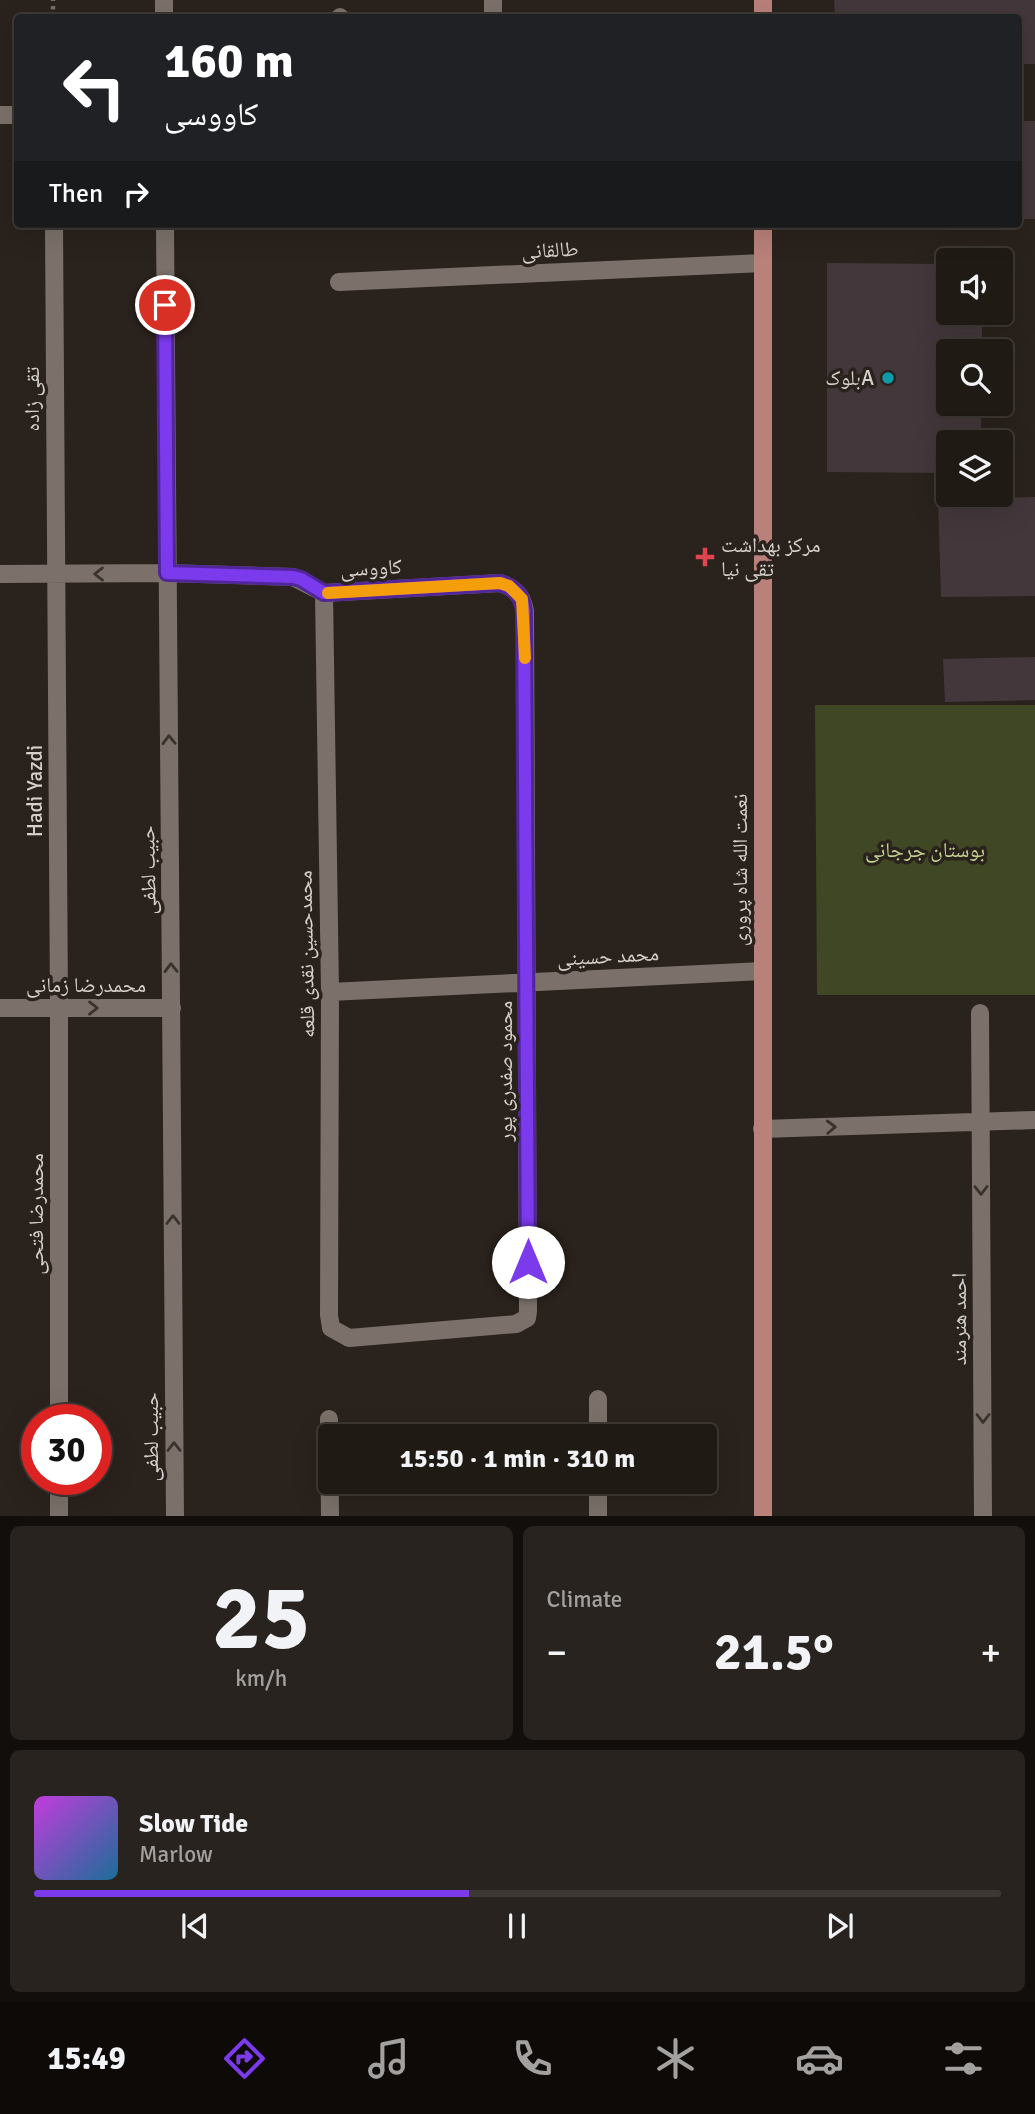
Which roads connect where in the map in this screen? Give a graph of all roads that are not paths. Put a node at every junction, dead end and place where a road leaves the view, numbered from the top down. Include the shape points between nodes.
1 (54, 228) edge
2 (165, 228) edge
3 (763, 228) edge
4 (763, 263) junction
5 (339, 282) dead end
6 (167, 573) junction
7 (0, 574) edge
8 (56, 574) junction
9 (324, 593) junction
10 (524, 611) joint
11 (763, 971) junction
12 (527, 983) junction
13 (330, 992) junction
14 (0, 1008) edge
15 (59, 1008) junction
16 (172, 1008) junction
17 (980, 1013) dead end
18 (1035, 1120) edge
19 (980, 1122) junction
20 (762, 1129) junction
21 (329, 1315) joint
22 (598, 1399) dead end
23 (59, 1404) edge
24 (329, 1419) dead end
25 (598, 1424) edge
26 (598, 1494) edge
27 (59, 1495) edge
28 (59, 1516) edge
29 (174, 1516) edge
30 (330, 1516) edge
31 (598, 1516) edge
32 (763, 1516) edge
33 (983, 1516) edge

1 - 8 street, تقی زاده
2 - 6 street, حبیب لطفی
3 - 4 main road, نعمت الله شاه پروری
4 - 5 street, طالقانی
4 - 11 main road, نعمت الله شاه پروری
6 -> 8 street, کاووسی
6 - 9 street, کاووسی via 293,577
16 -> 6 street, حبیب لطفی
7 - 8 street, کاووسی
8 - 15 street, Hadi Yazdi
9 - 10 street, کاووسی via 500,583 517,592
9 - 13 street, محمدحسین نقدی قلعه
10 - 12 street, محمود صفدری پور
11 - 12 street, محمد حسینی
11 - 20 main road, نعمت الله شاه پروری
12 - 13 street, محمد حسینی
12 - 21 street, محمود صفدری پور via 527,1318 510,1325 349,1338 331,1328
13 - 21 street, محمدحسین نقدی قلعه
14 - 15 street, محمدرضا زمانی
15 -> 16 street, محمدرضا زمانی
15 - 23 street, محمدرضا فتحی
29 -> 16 street, حبیب لطفی
17 - 19 street, احمد هنرمند
18 - 19 street
20 -> 19 street
19 -> 33 street, احمد هنرمند
20 - 32 main road, نعمت الله شاه پروری
22 - 25 street
24 - 30 street
26 - 31 street
27 - 28 street

